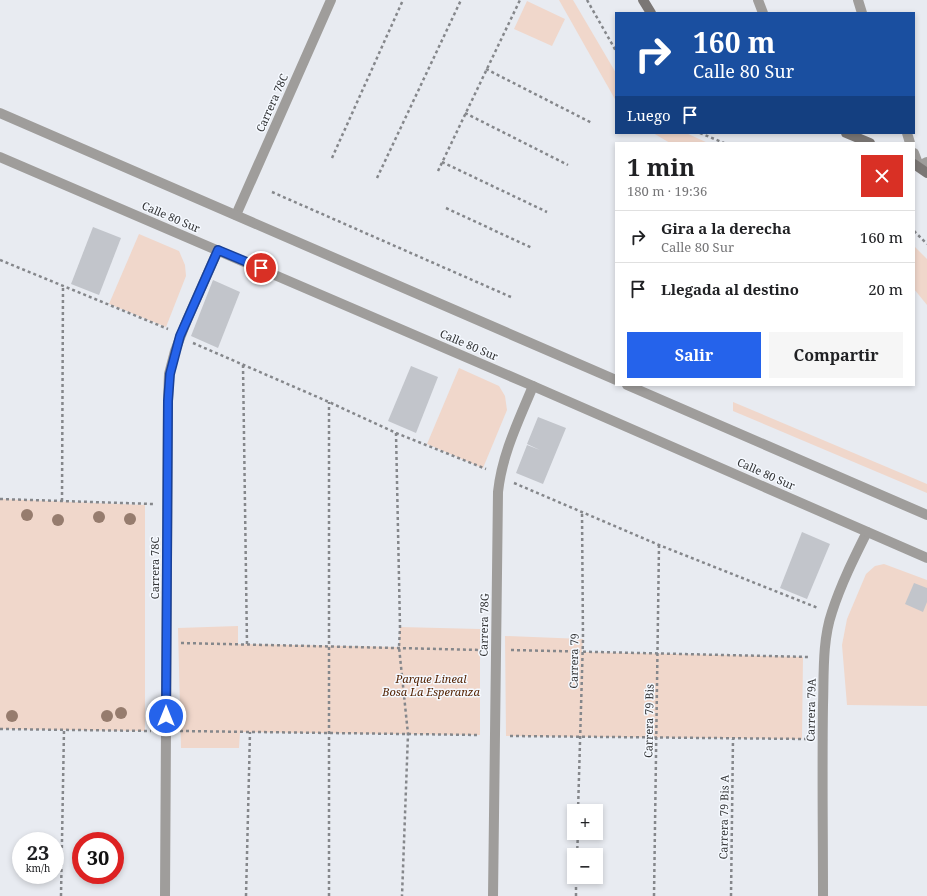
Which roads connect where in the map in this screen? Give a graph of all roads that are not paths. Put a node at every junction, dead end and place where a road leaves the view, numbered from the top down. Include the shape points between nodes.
1 (331, 0) edge
2 (643, 0) edge
3 (758, 0) edge
4 (858, 0) edge
5 (650, 12) edge
6 (763, 12) edge
7 (862, 12) edge
8 (0, 113) edge
9 (848, 134) edge
10 (868, 142) edge
11 (915, 155) edge
12 (0, 157) edge
13 (920, 164) edge
14 (927, 173) edge
15 (236, 215) junction
16 (218, 250) junction
17 (615, 380) edge
18 (533, 386) junction
19 (629, 386) edge
20 (927, 515) edge
21 (867, 532) junction
22 (927, 558) edge
23 (165, 896) edge
24 (493, 896) edge
25 (822, 896) edge

1 - 15 street, Carrera 78C
2 - 5 main road
3 - 6 street
4 - 7 street
8 - 15 street
9 - 10 main road
11 - 13 street
12 - 16 street, Calle 80 Sur
13 - 14 main road
15 - 17 street
16 - 18 street, Calle 80 Sur
16 - 23 street, Carrera 78C via 180,336 168,387
18 - 21 street, Calle 80 Sur
18 - 24 street, Carrera 78G via 506,450 500,477 497,512
19 - 20 street
21 - 22 street, Calle 80 Sur
21 - 25 street, Carrera 79A via 850,565 831,613 825,658

